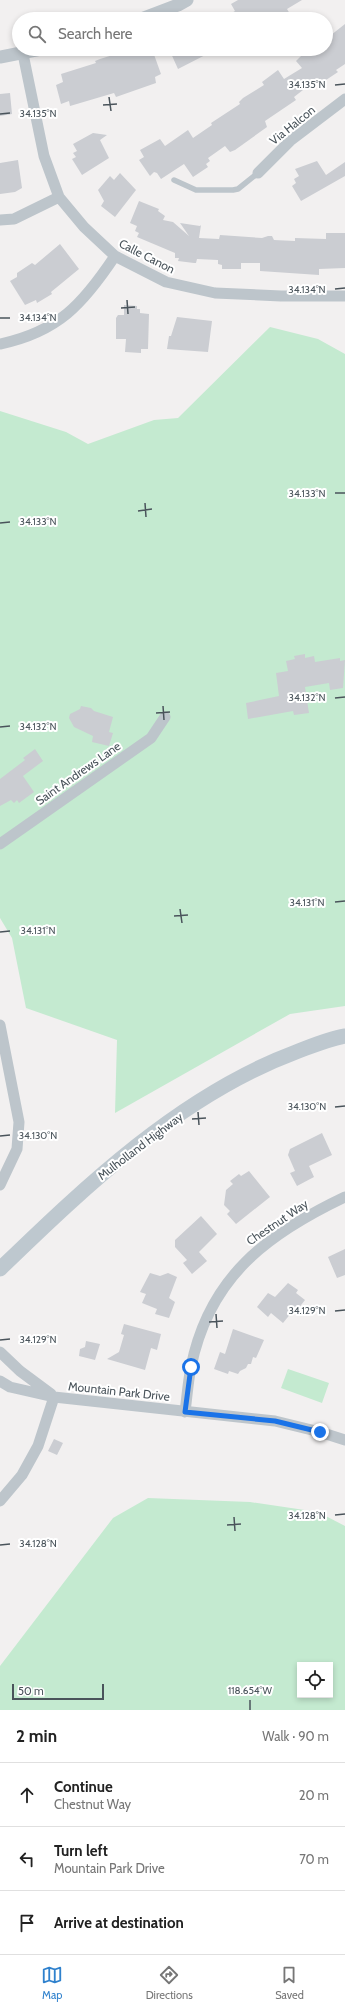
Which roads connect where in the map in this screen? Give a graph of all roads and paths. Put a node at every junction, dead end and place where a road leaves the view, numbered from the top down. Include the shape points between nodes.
1 (187, 0) edge
2 (161, 12) edge
3 (12, 55) edge
4 (23, 56) edge
5 (0, 57) edge
6 (345, 99) edge
7 (258, 173) joint
8 (174, 180) dead end
9 (59, 197) junction
10 (0, 220) edge
11 (115, 256) junction
12 (345, 296) edge
13 (0, 344) edge
14 (165, 717) dead end
15 (0, 844) edge
16 (0, 1025) edge
17 (345, 1036) edge
18 (0, 1186) edge
19 (345, 1197) edge
20 (0, 1269) edge
21 (1, 1355) edge
22 (0, 1381) edge
23 (54, 1397) junction
24 (185, 1412) junction
25 (345, 1440) edge
26 (0, 1501) edge

1 - 2 street
3 - 5 street
4 - 9 street, Calle Canon via 44,156
6 - 7 street, Via Halcon via 290,141
7 - 8 lane via 238,189 232,190 196,190
9 - 10 street via 14,218
9 - 11 street, Calle Canon via 84,227
11 - 12 street, Calle Canon via 166,282 214,293
11 - 13 street via 94,289 58,322 23,340
14 - 15 street, Saint Andrews Lane via 151,738
16 - 18 street via 19,1122 17,1149
17 - 20 main road, Mulholland Highway via 278,1058 239,1077 199,1102 93,1182
19 - 24 street, Chestnut Way via 316,1211 265,1244 245,1261 225,1284 210,1309 199,1338 191,1367
21 - 23 street, Mountain Park Drive
22 - 23 street, Mountain Park Drive via 10,1387
23 - 24 street, Mountain Park Drive
23 - 26 street via 38,1446 22,1475
24 - 25 street, Mountain Park Drive via 275,1421

